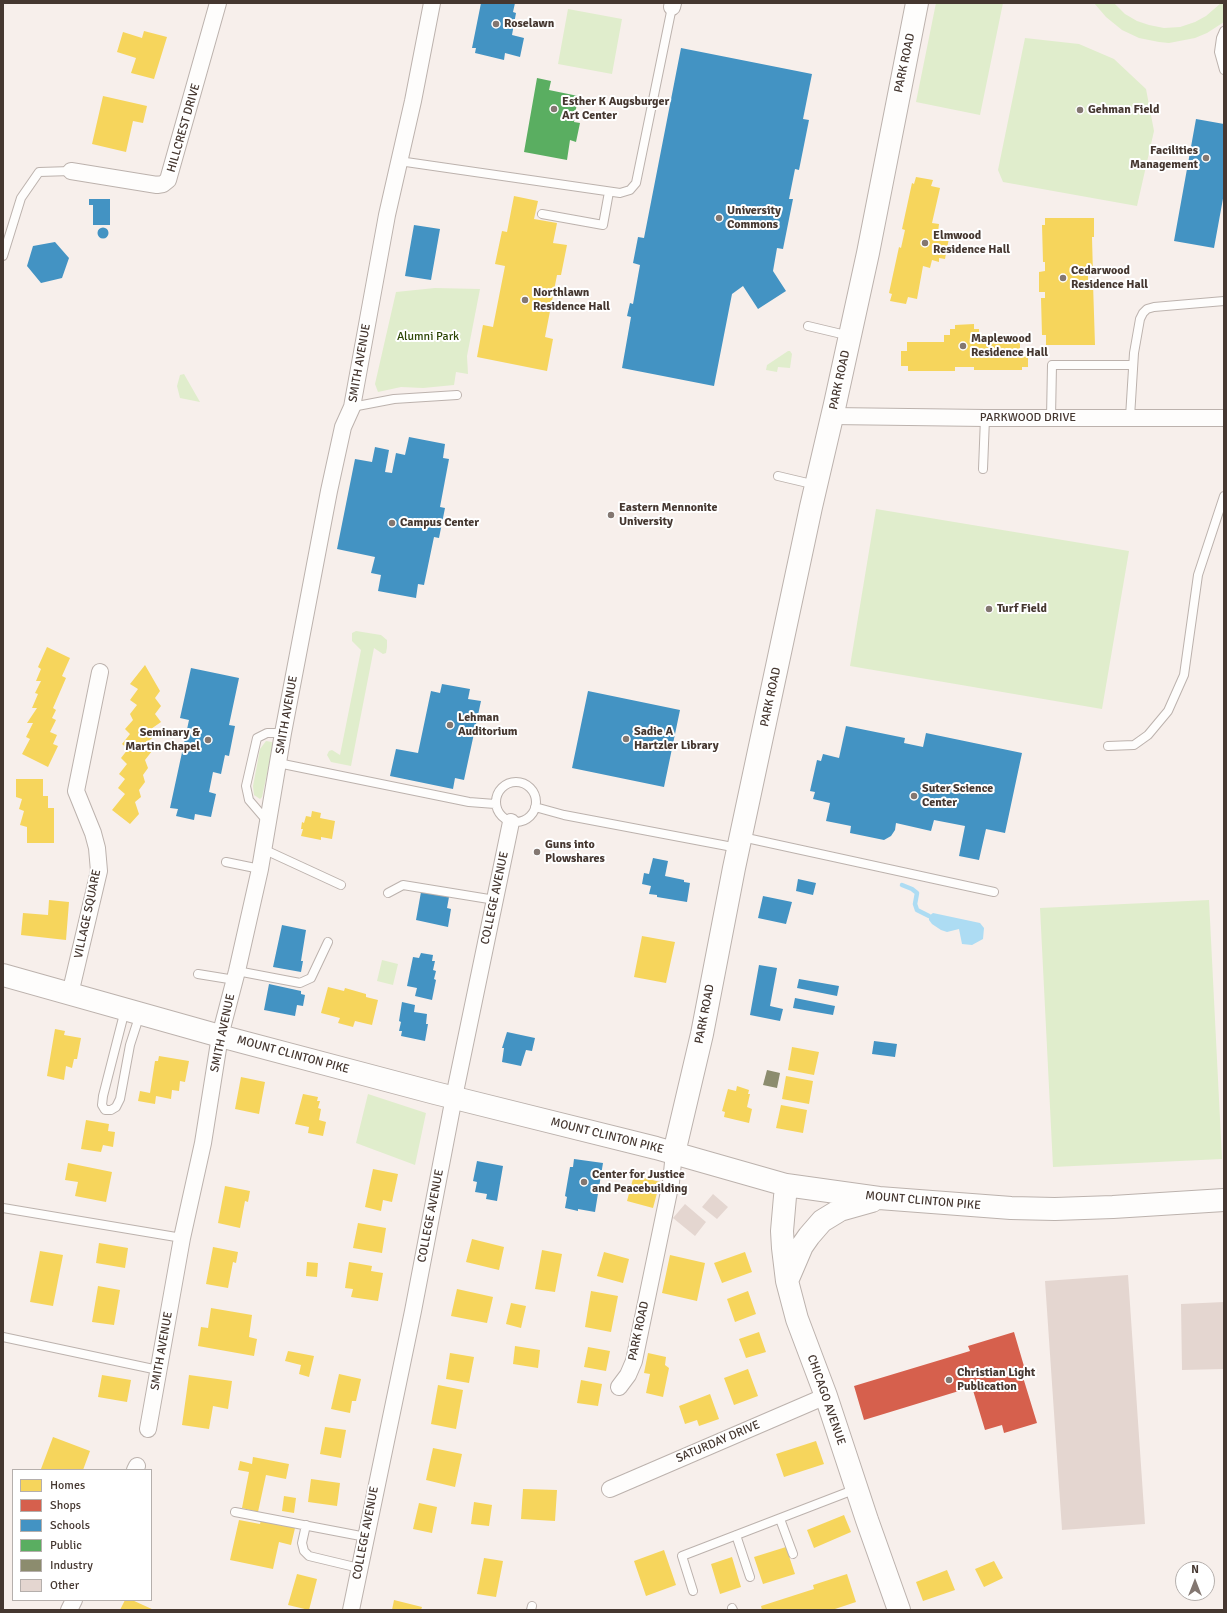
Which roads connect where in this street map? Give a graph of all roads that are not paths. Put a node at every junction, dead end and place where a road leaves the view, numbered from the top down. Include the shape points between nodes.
1 (218, 3) edge
2 (432, 3) edge
3 (917, 3) edge
4 (672, 5) edge
5 (1224, 31) edge
6 (1224, 70) edge
7 (399, 161) junction
8 (71, 171) joint
9 (609, 192) junction
10 (542, 214) dead end
11 (3, 256) edge
12 (1224, 301) edge
13 (808, 326) dead end
14 (850, 336) junction
15 (1134, 365) junction
16 (457, 395) dead end
17 (352, 407) junction
18 (832, 416) junction
19 (1051, 417) junction
20 (1130, 417) junction
21 (985, 418) junction
22 (1224, 418) edge
23 (982, 470) dead end
24 (778, 476) dead end
25 (816, 485) junction
26 (1224, 496) edge
27 (100, 672) dead end
28 (283, 733) junction
29 (1108, 746) dead end
30 (278, 763) junction
31 (495, 804) junction
32 (535, 807) junction
33 (268, 822) junction
34 (511, 822) junction
35 (740, 842) junction
36 (264, 848) junction
37 (226, 862) dead end
38 (260, 869) junction
39 (341, 885) dead end
40 (994, 892) dead end
41 (388, 893) dead end
42 (495, 900) junction
43 (328, 942) dead end
44 (198, 974) dead end
45 (3, 975) edge
46 (236, 975) junction
47 (70, 994) junction
48 (133, 1011) junction
49 (220, 1036) junction
50 (454, 1097) junction
51 (674, 1153) junction
52 (786, 1185) junction
53 (895, 1199) junction
54 (1224, 1200) edge
55 (3, 1208) edge
56 (182, 1238) junction
57 (787, 1281) junction
58 (3, 1337) edge
59 (158, 1370) junction
60 (619, 1387) dead end
61 (826, 1396) junction
62 (148, 1429) dead end
63 (610, 1489) dead end
64 (857, 1489) junction
65 (235, 1512) dead end
66 (780, 1519) junction
67 (306, 1525) junction
68 (736, 1535) junction
69 (366, 1537) junction
70 (793, 1554) dead end
71 (359, 1568) junction
72 (750, 1577) dead end
73 (693, 1591) dead end
74 (74, 1601) edge
75 (69, 1610) edge
76 (351, 1610) edge
77 (899, 1610) edge

1 - 8 street, HILLCREST DRIVE via 168,180 157,185
2 - 7 street, SMITH AVENUE
3 - 14 street, PARK ROAD
4 - 9 lane via 636,182 632,189 626,192
5 - 6 lane via 1219,52
7 - 9 lane
7 - 17 street, SMITH AVENUE
8 - 11 lane via 39,172 21,198
9 - 10 lane via 603,225
12 - 15 lane via 1154,307 1145,311 1140,319
13 - 14 lane
14 - 18 street, PARK ROAD
15 - 19 lane via 1052,365
15 - 20 lane
16 - 17 lane via 394,398
17 - 28 street, SMITH AVENUE via 343,427
18 - 21 street, PARKWOOD DRIVE
18 - 25 street, PARK ROAD
19 - 20 street, PARKWOOD DRIVE
19 - 21 street, PARKWOOD DRIVE
20 - 22 street, PARKWOOD DRIVE
21 - 23 lane
24 - 25 lane
25 - 35 street, PARK ROAD
26 - 29 lane via 1198,575 1184,675 1168,711 1148,735 1134,745
27 - 47 street, VILLAGE SQUARE via 76,791 93,832 99,871
28 - 30 street, SMITH AVENUE
28 - 33 lane via 267,733 257,738 246,786 249,800
30 - 31 lane via 469,802
30 - 33 street, SMITH AVENUE
31 - 32 lane via 502,787 519,782 531,789 536,801
31 - 34 lane via 501,815
32 - 34 lane via 529,817
32 - 35 lane via 564,815
33 - 36 street, SMITH AVENUE
34 - 42 street, COLLEGE AVENUE
35 - 40 lane
35 - 51 street, PARK ROAD via 703,1027
36 - 38 street, SMITH AVENUE
36 - 39 lane
37 - 38 lane
38 - 46 street, SMITH AVENUE
41 - 42 lane via 403,885
42 - 50 street, COLLEGE AVENUE
43 - 46 lane via 311,978 300,983
44 - 46 lane
45 - 47 street, MOUNT CLINTON PIKE
46 - 49 street, SMITH AVENUE
47 - 48 street, MOUNT CLINTON PIKE
48 - 48 lane via 103,1100 105,1110 116,1107 120,1099 130,1045
48 - 49 street, MOUNT CLINTON PIKE
49 - 50 street, MOUNT CLINTON PIKE
49 - 56 street, SMITH AVENUE via 203,1143
50 - 51 street, MOUNT CLINTON PIKE
50 - 69 street, COLLEGE AVENUE
51 - 52 street, MOUNT CLINTON PIKE
51 - 60 street, PARK ROAD via 671,1182 634,1361
52 - 53 street, MOUNT CLINTON PIKE
52 - 57 street, CHICAGO AVENUE via 782,1231
53 - 54 street, MOUNT CLINTON PIKE via 1054,1209
53 - 57 street via 854,1205 822,1221 802,1246
55 - 56 lane
56 - 59 street, SMITH AVENUE
57 - 61 street, CHICAGO AVENUE via 797,1319
58 - 59 lane
59 - 62 street, SMITH AVENUE
61 - 63 street, SATURDAY DRIVE
61 - 64 street, CHICAGO AVENUE
64 - 66 lane
64 - 77 street, CHICAGO AVENUE
65 - 67 lane
66 - 68 lane
66 - 70 lane
67 - 69 lane
67 - 71 lane via 302,1543 304,1551 309,1556
68 - 72 lane
68 - 73 lane via 682,1556
69 - 71 street, COLLEGE AVENUE
71 - 76 street, COLLEGE AVENUE
74 - 75 street

